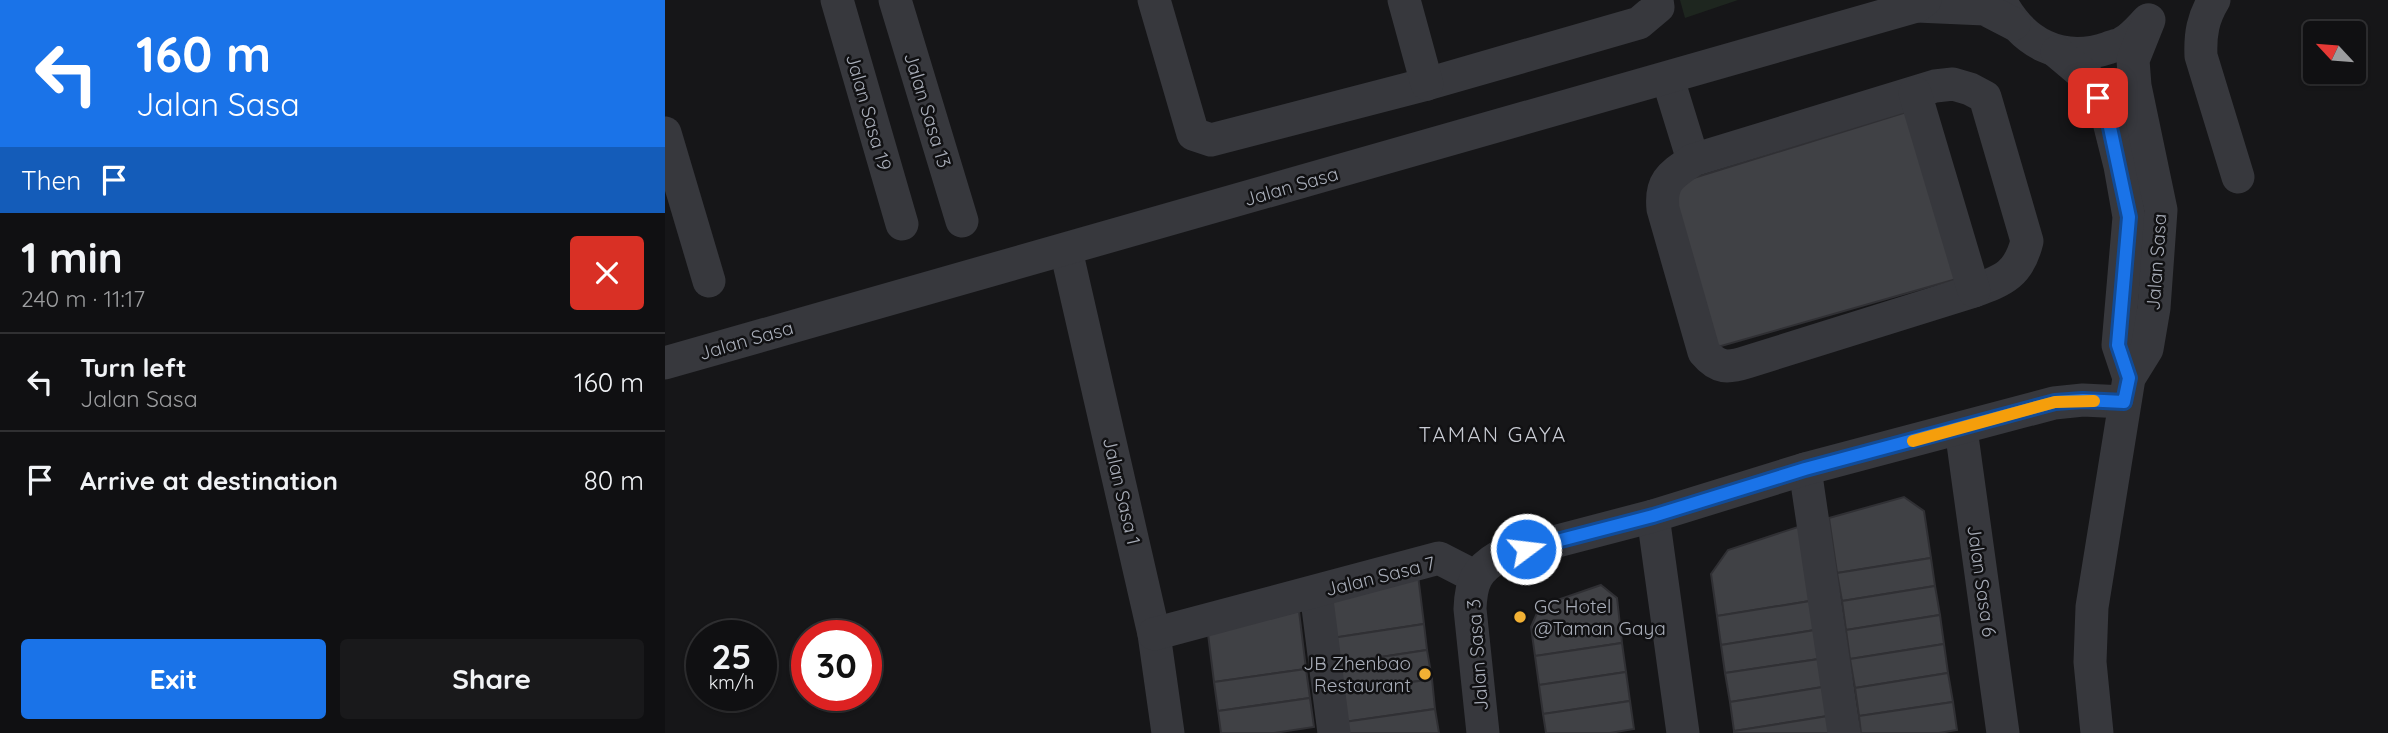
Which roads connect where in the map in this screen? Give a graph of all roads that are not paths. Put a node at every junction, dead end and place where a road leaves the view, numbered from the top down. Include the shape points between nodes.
1 (837, 0) edge
2 (895, 0) edge
3 (1154, 0) edge
4 (1404, 0) edge
5 (2214, 0) edge
6 (1921, 3) edge
7 (1658, 4) edge
8 (2155, 10) edge
9 (2007, 12) edge
10 (2057, 52) junction
11 (1668, 79) junction
12 (1427, 84) junction
13 (1915, 93) junction
14 (665, 133) edge
15 (1693, 160) junction
16 (2238, 177) dead end
17 (962, 221) dead end
18 (902, 224) dead end
19 (1066, 250) junction
20 (709, 281) dead end
21 (1974, 291) junction
22 (665, 363) edge
23 (2126, 390) junction
24 (1961, 429) junction
25 (1805, 469) junction
26 (1653, 516) junction
27 (1476, 577) junction
28 (1316, 592) junction
29 (1154, 634) junction
30 (1168, 733) edge
31 (1334, 733) edge
32 (1483, 733) edge
33 (1683, 733) edge
34 (1844, 733) edge
35 (2003, 733) edge
36 (2097, 733) edge

1 - 18 street, Jalan Sasa 19
2 - 17 street, Jalan Sasa 13
3 - 12 street via 1193,134 1211,140
4 - 12 street
5 - 16 street via 2200,36 2201,56
6 - 9 street, Jalan Sasa
6 - 11 street, Jalan Sasa
7 - 12 street via 1639,23
8 - 10 street via 2124,43 2091,54
8 - 23 street, Jalan Sasa via 2133,60 2161,210 2154,308 2147,349
9 - 10 street, Jalan Sasa via 2033,41
10 - 23 street, Jalan Sasa via 2088,78 2108,118 2120,166 2129,217 2118,345
11 - 15 street
11 - 19 street, Jalan Sasa
13 - 15 street
13 - 21 street
13 - 21 street via 1953,84 1985,97 2027,242 2015,270
14 - 20 street
15 - 21 street via 1673,173 1661,195 1704,352 1719,366 1739,365
19 - 22 street, Jalan Sasa
19 - 29 street, Jalan Sasa 1
23 - 24 street via 2055,402
23 - 36 street, Jalan Sasa via 2092,607 2090,662
24 - 25 street
24 - 35 street, Jalan Sasa 6
25 - 26 street
25 - 34 street
26 - 27 street via 1500,556 1484,565
26 - 33 street
27 - 28 street, Jalan Sasa 7 via 1439,558
27 - 32 street, Jalan Sasa 3 via 1470,609
28 - 29 street, Jalan Sasa 7
28 - 31 street
29 - 30 street, Jalan Sasa 1

